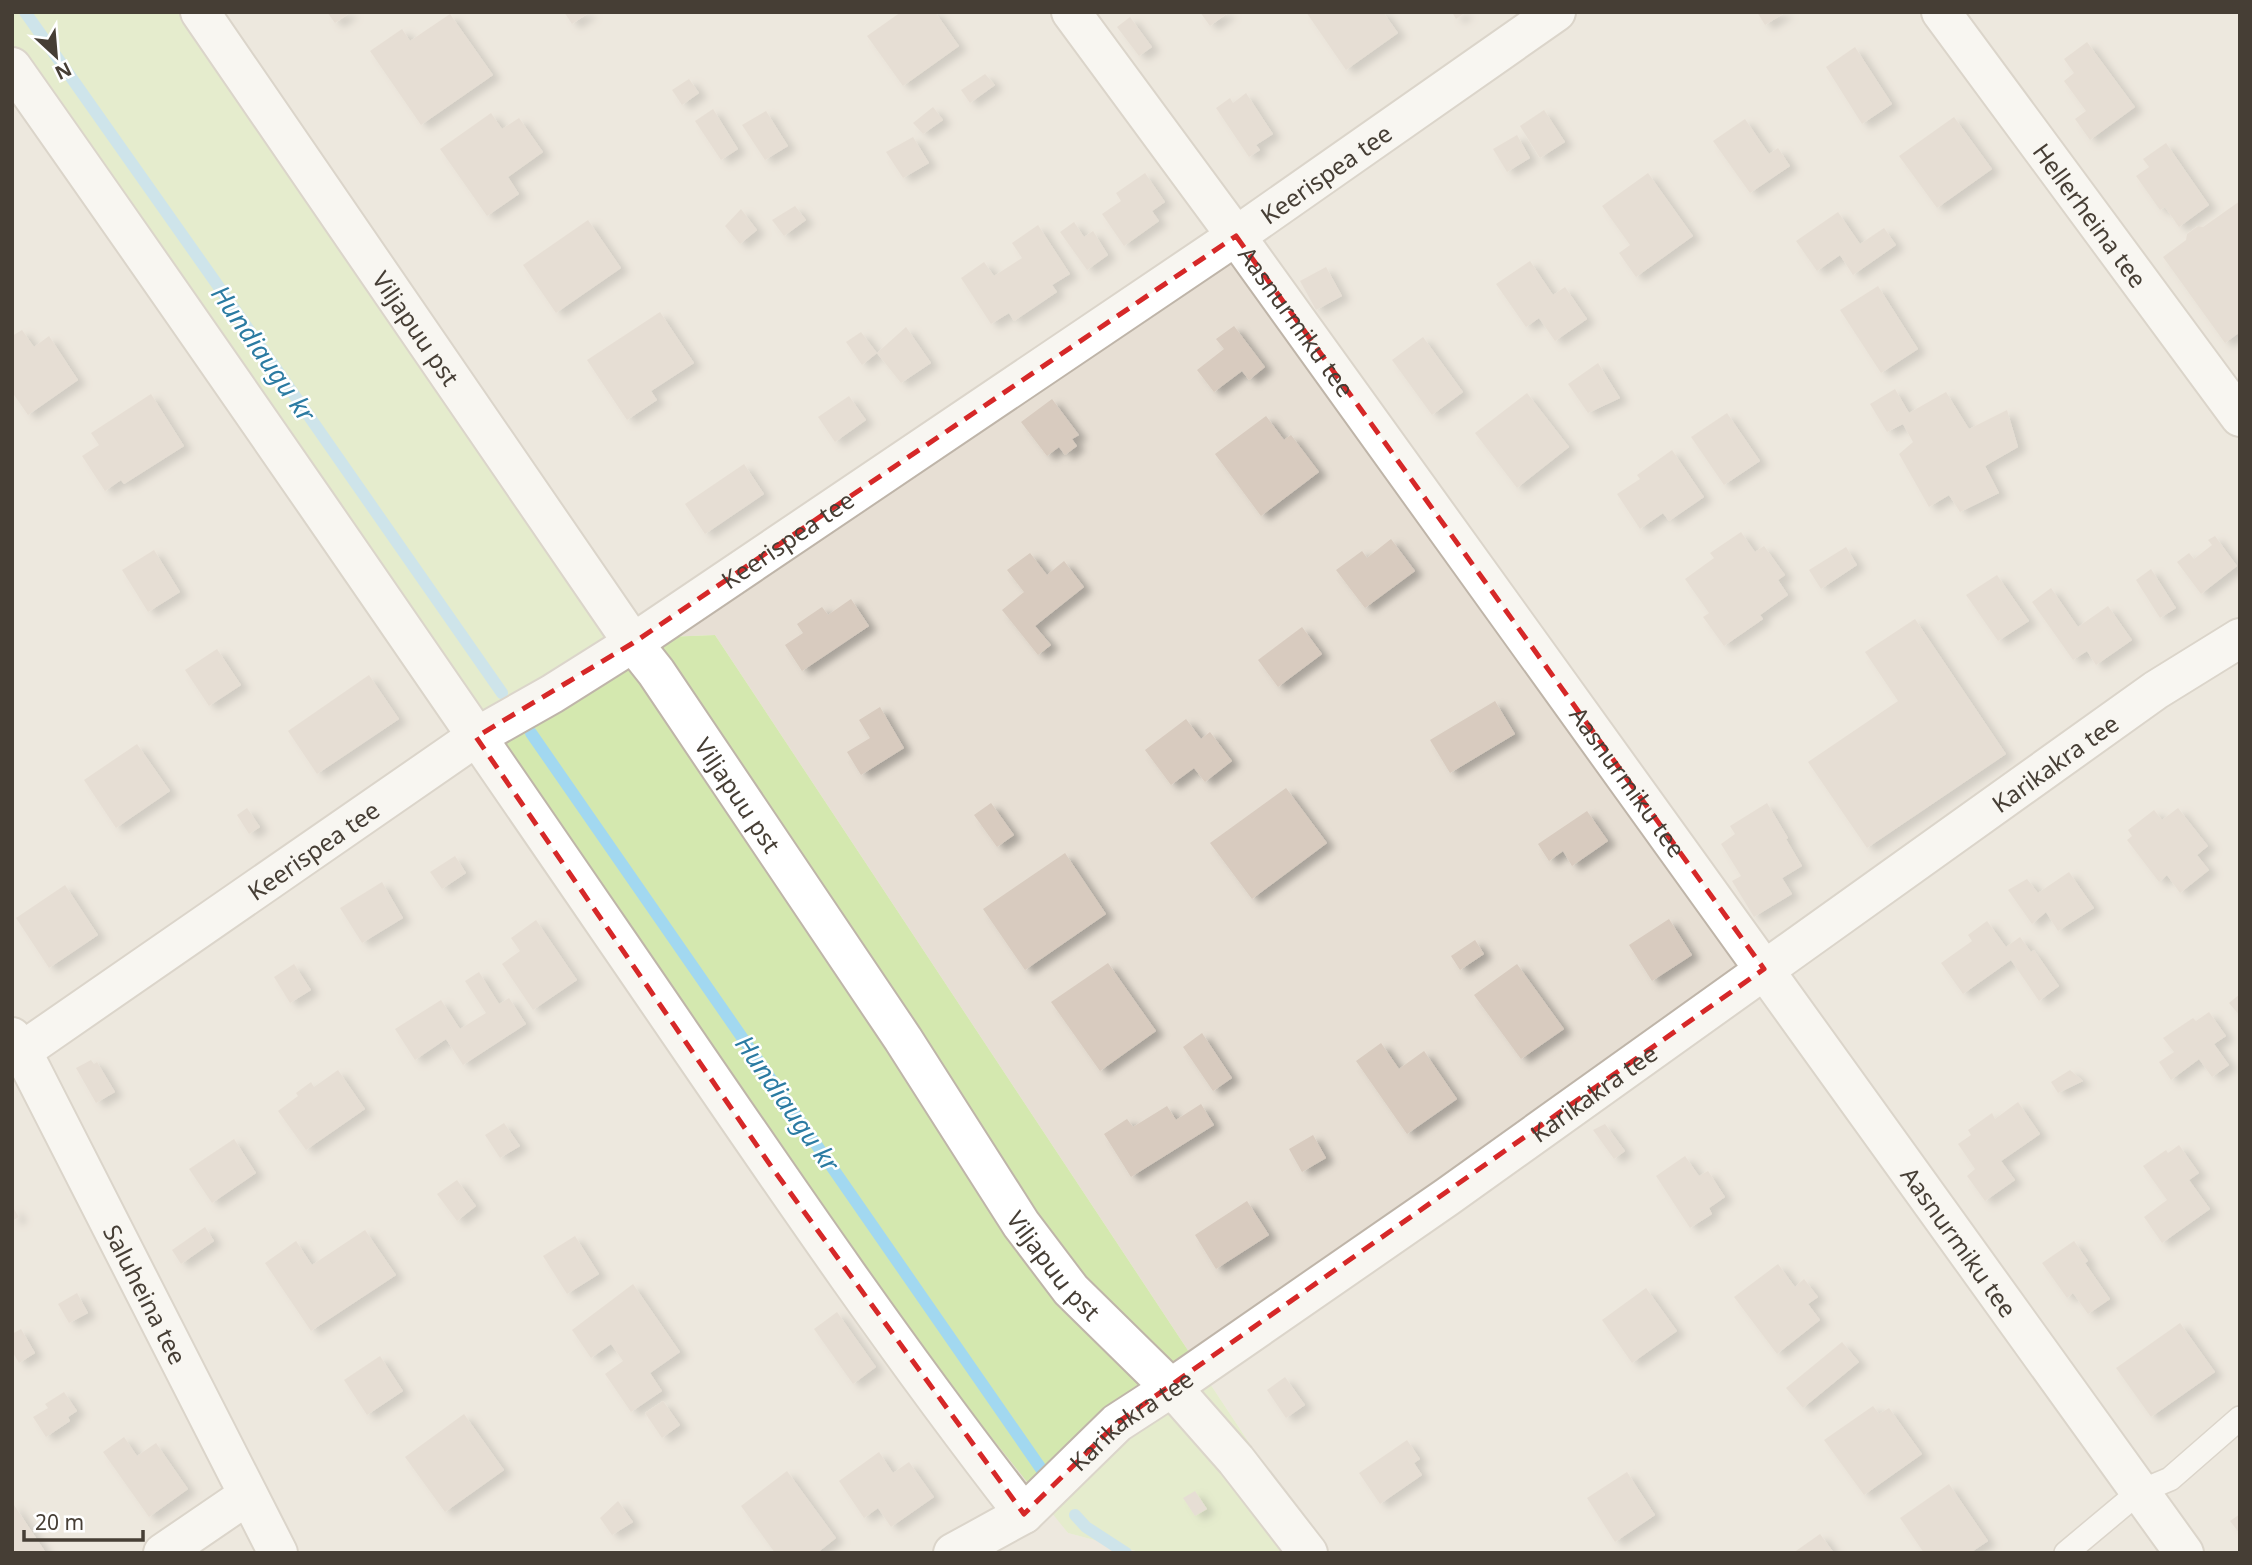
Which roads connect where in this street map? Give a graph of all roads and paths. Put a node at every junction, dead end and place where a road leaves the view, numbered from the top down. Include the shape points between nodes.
1 (200, 12) edge
2 (1071, 12) edge
3 (1556, 12) edge
4 (1941, 12) edge
5 (12, 67) edge
6 (25, 112) edge
7 (1236, 236) junction
8 (2240, 416) edge
9 (2240, 638) edge
10 (633, 643) junction
11 (476, 737) junction
12 (1764, 969) junction
13 (16, 1048) edge
14 (1184, 1402) junction
15 (2240, 1418) edge
16 (2139, 1492) junction
17 (248, 1495) junction
18 (1024, 1514) junction
19 (163, 1553) edge
20 (278, 1553) edge
21 (953, 1553) edge
22 (1308, 1553) edge
23 (2066, 1553) edge
24 (2184, 1553) edge

1 - 10 street, Viljapuu pst
2 - 7 street, Aasnurmiku tee
3 - 7 street, Keerispea tee
4 - 8 street, Hellerheina tee
5 - 6 street
6 - 11 street
7 - 10 street, Keerispea tee
7 - 12 street, Aasnurmiku tee
9 - 12 street, Karikakra tee via 2156,690
10 - 11 street, Keerispea tee
10 - 14 street, Viljapuu pst via 903,1039 1021,1224 1071,1290
11 - 13 street, Keerispea tee
11 - 18 street via 773,1169
12 - 14 street, Karikakra tee via 1447,1197
12 - 16 street, Aasnurmiku tee
13 - 17 street, Saluheina tee
14 - 18 street, Karikakra tee via 1117,1423
14 - 22 street, Viljapuu pst
15 - 16 lane via 2170,1479
16 - 23 lane
16 - 24 street, Aasnurmiku tee
17 - 19 street
17 - 20 street, Saluheina tee
18 - 21 street, Karikakra tee

